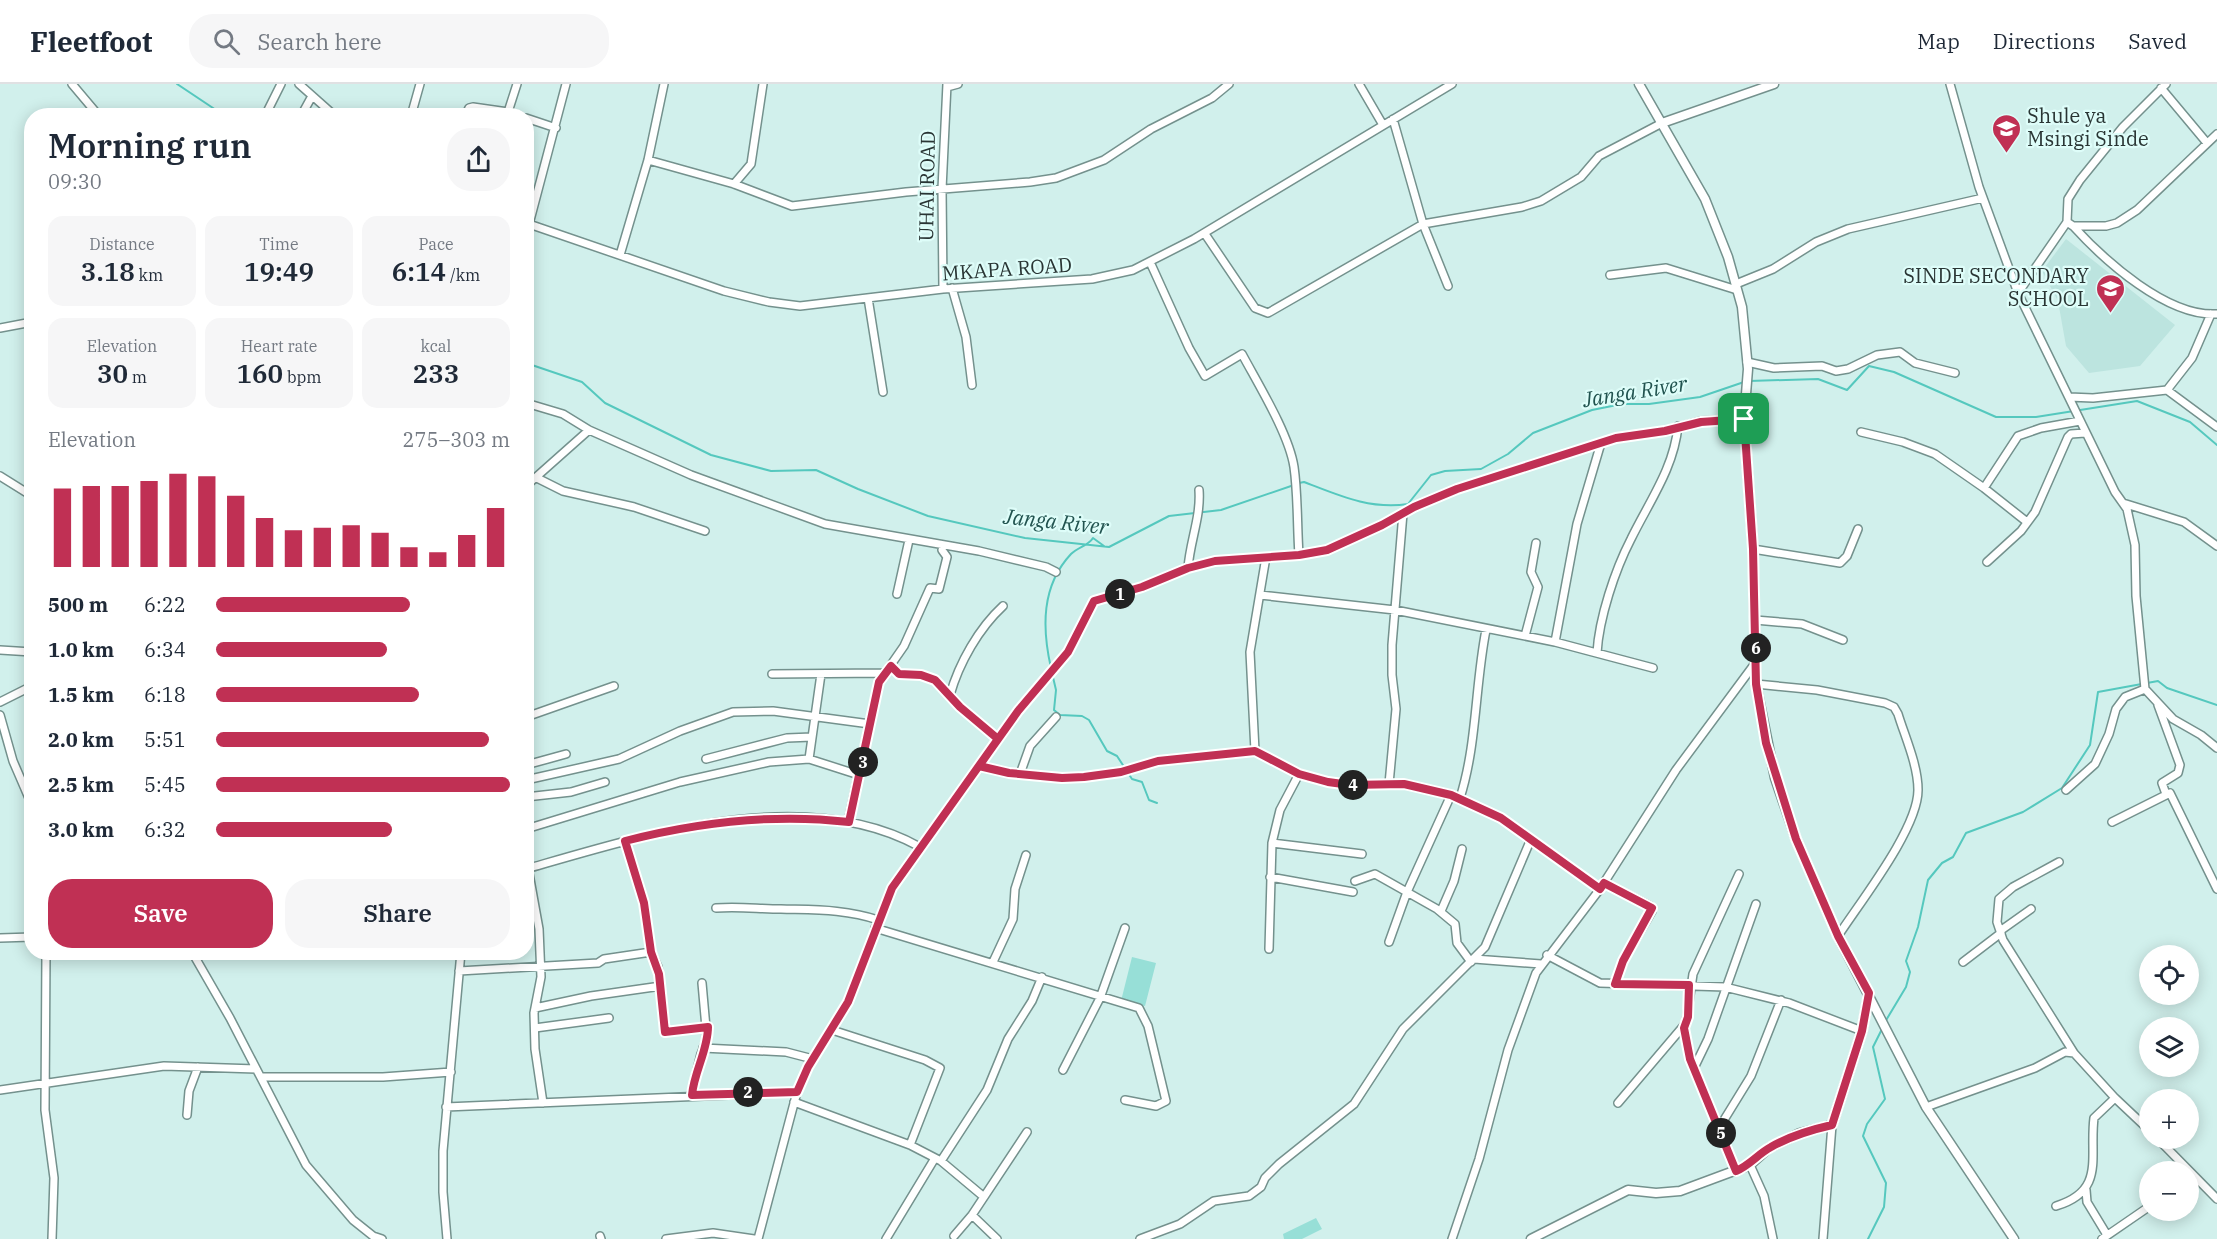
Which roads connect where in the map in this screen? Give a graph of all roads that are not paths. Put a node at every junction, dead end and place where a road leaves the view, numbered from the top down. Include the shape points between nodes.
1 (72, 84) edge
2 (281, 84) edge
3 (299, 84) edge
4 (420, 84) edge
5 (516, 84) edge
6 (566, 84) edge
7 (664, 84) edge
8 (764, 84) edge
9 (958, 84) edge
10 (1229, 84) edge
11 (1359, 84) edge
12 (1452, 84) edge
13 (1639, 84) edge
14 (1774, 84) edge
15 (1950, 84) edge
16 (947, 86) edge
17 (2163, 86) edge
18 (312, 96) junction
19 (92, 108) edge
20 (269, 108) edge
21 (305, 108) edge
22 (326, 108) edge
23 (413, 108) edge
24 (509, 108) edge
25 (1393, 119) junction
26 (534, 121) edge
27 (1662, 123) junction
28 (1383, 125) junction
29 (556, 128) junction
30 (2217, 134) edge
31 (2207, 143) junction
32 (648, 160) junction
33 (734, 184) junction
34 (942, 189) junction
35 (1983, 198) junction
36 (534, 203) edge
37 (1423, 224) junction
38 (2070, 224) junction
39 (534, 226) edge
40 (1205, 234) junction
41 (620, 255) junction
42 (1150, 262) junction
43 (1610, 275) dead end
44 (1448, 286) dead end
45 (1737, 287) junction
46 (952, 288) junction
47 (943, 289) junction
48 (2018, 293) junction
49 (868, 298) junction
50 (2214, 314) edge
51 (24, 324) edge
52 (0, 328) edge
53 (1748, 365) junction
54 (1955, 373) dead end
55 (972, 385) dead end
56 (2167, 390) junction
57 (883, 392) dead end
58 (2071, 399) junction
59 (534, 405) edge
60 (1744, 419) junction
61 (2080, 421) junction
62 (1678, 426) junction
63 (2217, 427) edge
64 (588, 430) junction
65 (1861, 432) dead end
66 (2085, 433) junction
67 (1601, 443) junction
68 (0, 476) edge
69 (537, 478) junction
70 (534, 480) edge
71 (1984, 488) junction
72 (1199, 490) dead end
73 (24, 491) edge
74 (2122, 503) junction
75 (1403, 513) junction
76 (2027, 522) junction
77 (1858, 530) dead end
78 (705, 531) dead end
79 (909, 540) junction
80 (1536, 543) dead end
81 (943, 546) junction
82 (2217, 546) edge
83 (1753, 549) junction
84 (1299, 555) junction
85 (1266, 556) junction
86 (1987, 562) dead end
87 (1188, 568) junction
88 (1056, 572) dead end
89 (897, 594) dead end
90 (1260, 596) junction
91 (1003, 606) dead end
92 (1395, 610) junction
93 (1755, 620) junction
94 (1486, 630) junction
95 (1525, 636) junction
96 (1843, 640) dead end
97 (1555, 642) junction
98 (0, 650) edge
99 (24, 652) edge
100 (1597, 653) junction
101 (1756, 662) junction
102 (891, 666) junction
103 (1653, 668) dead end
104 (884, 673) junction
105 (772, 674) dead end
106 (821, 674) junction
107 (1756, 684) junction
108 (614, 686) dead end
109 (2145, 689) junction
110 (24, 690) edge
111 (950, 695) junction
112 (0, 702) edge
113 (2157, 703) junction
114 (534, 714) edge
115 (0, 715) edge
116 (817, 715) junction
117 (1056, 717) dead end
118 (870, 724) junction
119 (812, 737) junction
120 (998, 739) junction
121 (2217, 748) edge
122 (1255, 751) junction
123 (566, 754) dead end
124 (706, 759) dead end
125 (809, 759) junction
126 (534, 763) edge
127 (979, 766) junction
128 (1020, 774) junction
129 (1299, 774) junction
130 (859, 775) junction
131 (534, 778) edge
132 (605, 782) dead end
133 (1389, 784) junction
134 (24, 786) edge
135 (2066, 790) dead end
136 (2166, 794) junction
137 (1451, 795) junction
138 (534, 796) edge
139 (1460, 798) junction
140 (849, 822) junction
141 (2112, 822) dead end
142 (534, 827) edge
143 (1531, 839) junction
144 (625, 841) junction
145 (1272, 843) junction
146 (920, 847) junction
147 (1462, 849) dead end
148 (1362, 854) dead end
149 (1026, 855) dead end
150 (2059, 862) dead end
151 (534, 866) edge
152 (1739, 874) dead end
153 (1270, 877) junction
154 (1355, 881) dead end
155 (1602, 886) junction
156 (2217, 889) edge
157 (1353, 892) dead end
158 (1407, 892) junction
159 (534, 896) edge
160 (1756, 904) dead end
161 (716, 908) dead end
162 (2031, 909) dead end
163 (1442, 911) junction
164 (878, 920) junction
165 (875, 928) junction
166 (1125, 928) dead end
167 (2000, 932) junction
168 (1838, 936) junction
169 (24, 937) edge
170 (0, 938) edge
171 (1389, 942) dead end
172 (1269, 949) dead end
173 (651, 952) junction
174 (1547, 956) junction
175 (46, 960) edge
176 (196, 960) edge
177 (460, 960) edge
178 (1473, 960) junction
179 (993, 962) junction
180 (1964, 962) dead end
181 (1541, 964) junction
182 (541, 967) junction
183 (459, 971) junction
184 (1042, 977) junction
185 (702, 983) dead end
186 (1615, 984) junction
187 (1689, 985) junction
188 (661, 986) junction
189 (1725, 987) junction
190 (1869, 993) junction
191 (1100, 998) junction
192 (1781, 1000) junction
193 (535, 1008) junction
194 (609, 1018) dead end
195 (708, 1027) junction
196 (534, 1028) junction
197 (1684, 1028) junction
198 (832, 1030) junction
199 (1862, 1031) junction
200 (704, 1048) junction
201 (2074, 1053) junction
202 (813, 1059) junction
203 (198, 1067) junction
204 (1694, 1068) junction
205 (256, 1069) junction
206 (1063, 1070) dead end
207 (451, 1072) junction
208 (261, 1077) junction
209 (46, 1085) junction
210 (0, 1090) edge
211 (797, 1092) junction
212 (692, 1095) junction
213 (2115, 1098) junction
214 (1125, 1100) dead end
215 (794, 1102) junction
216 (543, 1103) junction
217 (1618, 1103) dead end
218 (446, 1107) junction
219 (1926, 1107) junction
220 (187, 1115) dead end
221 (2139, 1121) edge
222 (1832, 1125) junction
223 (1719, 1128) junction
224 (1027, 1132) dead end
225 (910, 1144) junction
226 (2168, 1149) edge
227 (938, 1160) junction
228 (2179, 1161) edge
229 (1750, 1165) junction
230 (1736, 1171) junction
231 (2199, 1181) edge
232 (2086, 1190) junction
233 (984, 1197) junction
234 (2217, 1199) edge
235 (2056, 1206) dead end
236 (2139, 1213) edge
237 (972, 1215) junction
238 (954, 1236) dead end
239 (2104, 1237) edge
240 (994, 1238) edge
241 (52, 1239) edge
242 (382, 1239) edge
243 (447, 1239) edge
244 (666, 1239) edge
245 (756, 1239) edge
246 (886, 1239) edge
247 (1140, 1239) edge
248 (1452, 1239) edge
249 (1531, 1239) edge
250 (1773, 1239) edge
251 (1823, 1239) edge
252 (2014, 1239) edge

1 - 19 street
2 - 20 street
3 - 18 street
4 - 23 street
5 - 24 street
6 - 29 street
7 - 32 street
8 - 33 street via 751,164
9 - 16 street
10 - 34 street via 1195,108 1084,169 1030,182
11 - 28 street
12 - 25 street, MKAPA ROAD
13 - 27 street
14 - 27 street
15 - 35 street
16 - 34 street, UHAI ROAD
17 - 31 street
17 - 38 street via 2123,127 2071,193 2067,204
18 - 21 street
18 - 22 street
25 - 28 street, MKAPA ROAD
25 - 37 street
26 - 29 street
27 - 37 street via 1599,156 1576,181 1531,205
27 - 45 street via 1705,199
28 - 40 street, MKAPA ROAD
29 - 36 street
30 - 31 street
31 - 38 street via 2137,210 2117,223
32 - 33 street
32 - 41 street
33 - 34 street via 792,206
34 - 47 street, UHAI ROAD
35 - 45 street via 1848,229 1816,242
35 - 48 street
37 - 40 street via 1268,312 1255,308
37 - 44 street
38 - 48 street
38 - 50 street via 2095,250 2170,304
39 - 41 street, MKAPA ROAD
40 - 42 street, MKAPA ROAD
41 - 49 street, MKAPA ROAD via 723,291 769,302 800,306
42 - 46 street, MKAPA ROAD via 1122,273 1082,280
42 - 84 street via 1205,376 1242,354 1278,424 1294,467
43 - 45 street via 1666,267
45 - 53 street
46 - 47 street, MKAPA ROAD
46 - 55 street via 966,337
47 - 49 street, MKAPA ROAD
48 - 58 street
49 - 57 street
50 - 56 street via 2192,358
51 - 52 street
53 - 54 street via 1822,366 1836,371 1877,355 1900,352 1915,363
53 - 60 street
56 - 58 street
56 - 63 street
58 - 61 street
59 - 64 street via 563,414
60 - 62 street
60 - 83 street
61 - 66 street
61 - 71 street via 2018,436
62 - 67 street
62 - 100 street via 1677,444 1668,467 1624,554 1603,615
64 - 69 street
64 - 79 street via 691,475 825,525
65 - 71 street via 1935,454
66 - 74 street
66 - 76 street via 2068,438
67 - 75 street via 1457,489
67 - 97 street via 1577,525
68 - 73 street
69 - 70 street
69 - 78 street via 563,491 634,507
71 - 76 street
72 - 87 street
74 - 82 street via 2184,522
74 - 109 street via 2127,509 2135,545
75 - 84 street via 1336,547
75 - 92 street
76 - 86 street
77 - 83 street via 1840,563
79 - 81 street
79 - 89 street
80 - 95 street via 1531,572 1538,587
81 - 88 street
81 - 102 street via 947,557 939,589 930,588
83 - 93 street
84 - 85 street
85 - 87 street
85 - 90 street
87 - 120 street via 1094,601 1072,645
90 - 92 street
90 - 122 street via 1250,652
91 - 111 street via 987,622
92 - 94 street
92 - 133 street via 1391,668 1396,709
93 - 96 street via 1802,624
93 - 101 street
94 - 95 street
94 - 139 street
95 - 97 street
97 - 100 street
98 - 99 street
100 - 103 street
101 - 107 street
101 - 155 street via 1676,770
102 - 104 street
102 - 111 street via 899,674 927,676
104 - 106 street
104 - 118 street
105 - 106 street
106 - 116 street
107 - 168 street via 1775,778 1796,839
107 - 168 street via 1885,703 1898,714 1916,774 1915,811
108 - 114 street
109 - 113 street
109 - 135 street via 2125,697 2116,709 2095,764
110 - 112 street
111 - 120 street
113 - 121 street via 2173,719
113 - 136 street via 2180,765 2178,773 2162,783
115 - 134 street
116 - 118 street
116 - 119 street
116 - 131 street via 733,712 619,759
117 - 128 street via 1030,746
118 - 130 street
119 - 124 street via 787,738
119 - 125 street
120 - 127 street
122 - 128 street via 1158,761 1121,772 1062,778
122 - 129 street
123 - 126 street
125 - 130 street
125 - 142 street via 736,768
127 - 128 street
127 - 146 street
129 - 133 street via 1350,785
129 - 145 street via 1280,810
130 - 140 street
132 - 138 street via 571,792
133 - 137 street via 1417,785
136 - 141 street
136 - 156 street via 2170,793
137 - 139 street
137 - 158 street
139 - 143 street via 1496,815
140 - 144 street via 733,820
140 - 146 street via 879,828
143 - 155 street
143 - 178 street via 1489,940
144 - 151 street
144 - 173 street via 644,903
145 - 148 street
145 - 153 street
146 - 164 street via 892,888
147 - 163 street
149 - 179 street via 1013,920
150 - 167 street via 1999,899
152 - 187 street
153 - 157 street
153 - 172 street
154 - 158 street via 1375,873
155 - 174 street
155 - 186 street via 1650,906 1652,911 1623,961
158 - 163 street
158 - 171 street
159 - 182 street
160 - 189 street
161 - 164 street via 810,908 858,913
162 - 167 street
163 - 178 street via 1455,924 1457,943
164 - 165 street
165 - 179 street
165 - 198 street via 855,985
166 - 191 street
167 - 180 street
167 - 201 street
168 - 190 street
169 - 170 street
173 - 182 street via 598,963
173 - 188 street
174 - 181 street
174 - 186 street via 1589,979
175 - 209 street
176 - 205 street
177 - 183 street
178 - 181 street
178 - 247 street via 1403,1029 1354,1104 1268,1173 1256,1192 1214,1201 1180,1224
179 - 184 street
181 - 248 street via 1508,1050 1479,1159
182 - 183 street
182 - 193 street
183 - 207 street
184 - 191 street
184 - 227 street via 1032,1002 1008,1039 987,1090
185 - 195 street
186 - 187 street
187 - 189 street
187 - 197 street
188 - 193 street
188 - 195 street via 665,1032
189 - 192 street
189 - 204 street
190 - 199 street
190 - 219 street
191 - 206 street
191 - 214 street via 1139,1008 1145,1016 1166,1099 1156,1106
192 - 199 street
192 - 223 street via 1751,1077
193 - 196 street
194 - 196 street
195 - 200 street
196 - 216 street
197 - 204 street
197 - 217 street
198 - 202 street
198 - 225 street via 940,1068
199 - 222 street
200 - 202 street via 786,1052
200 - 212 street
201 - 213 street
201 - 219 street via 2065,1052 2035,1068
202 - 211 street
203 - 205 street
203 - 209 street via 164,1066
203 - 220 street via 189,1091
204 - 223 street
205 - 208 street
207 - 208 street via 383,1077
207 - 218 street
208 - 242 street via 292,1143 317,1180 353,1220
209 - 210 street
209 - 241 street via 45,1110 54,1178
211 - 212 street
211 - 215 street
212 - 216 street
213 - 221 street
213 - 232 street via 2094,1118 2093,1172
215 - 225 street
215 - 245 street
216 - 218 street
218 - 243 street via 442,1192
219 - 252 street
222 - 229 street via 1800,1133 1769,1148
222 - 251 street
223 - 230 street
224 - 233 street
225 - 227 street
226 - 228 street
227 - 233 street
227 - 246 street
229 - 230 street
229 - 250 street via 1764,1196
230 - 249 street via 1680,1191 1628,1190
231 - 234 street
232 - 235 street
232 - 239 street via 2087,1202
233 - 237 street
236 - 239 street
237 - 238 street
237 - 240 street
244 - 245 street via 713,1233

